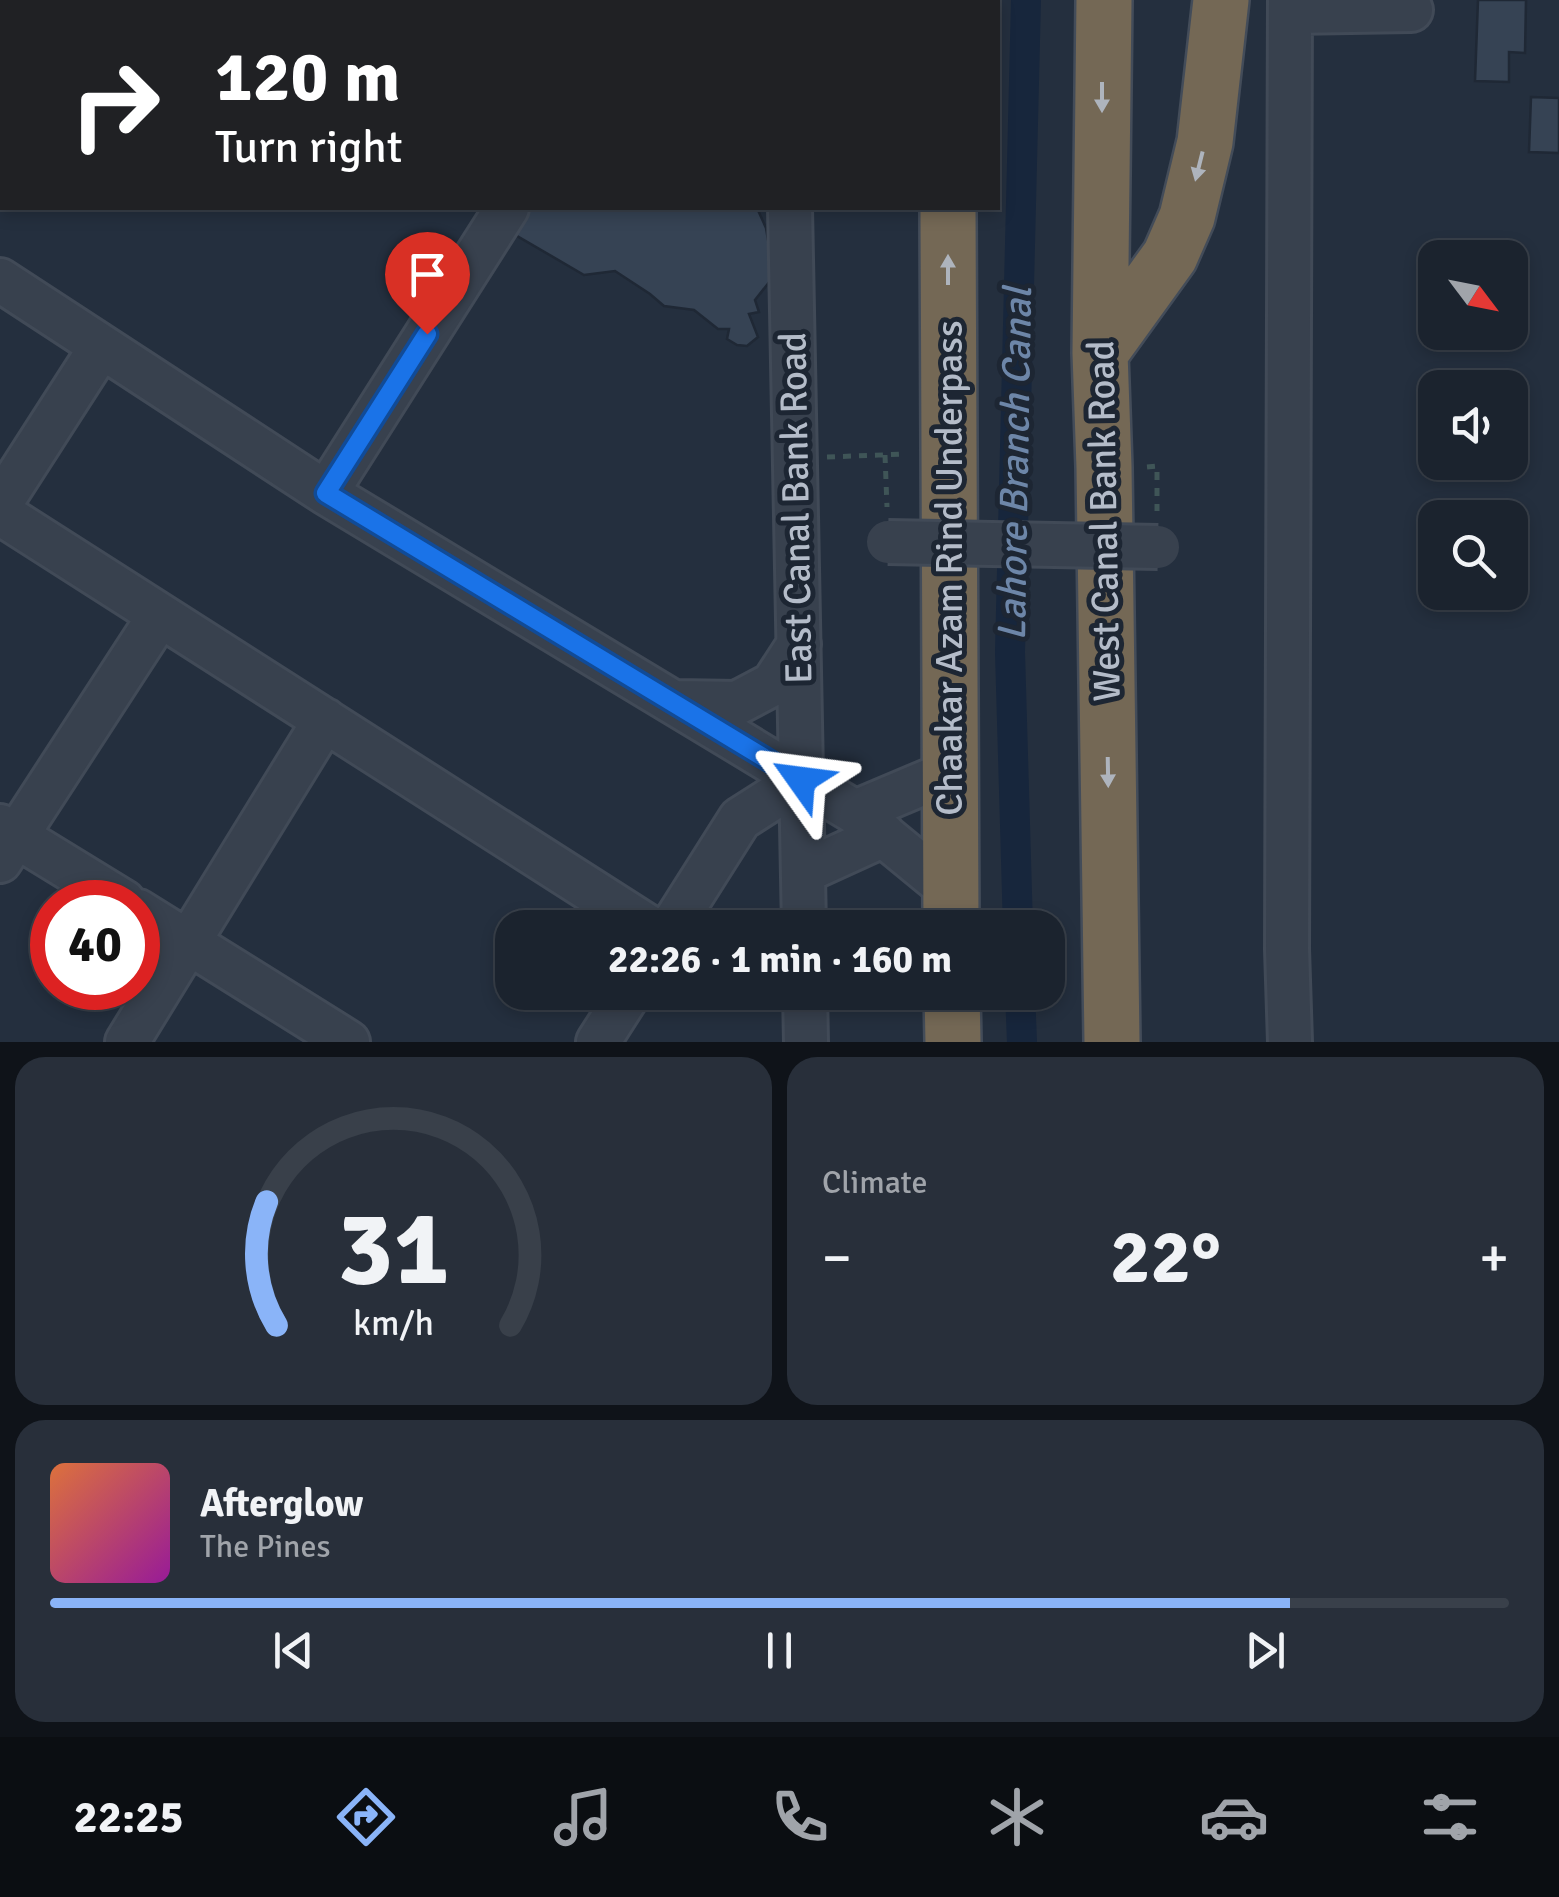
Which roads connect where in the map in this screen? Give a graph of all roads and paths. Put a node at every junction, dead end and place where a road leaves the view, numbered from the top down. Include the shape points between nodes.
1 (1104, 0) edge
2 (1221, 0) edge
3 (1290, 6) edge
4 (1411, 10) dead end
5 (506, 210) edge
6 (790, 210) edge
7 (948, 210) edge
8 (0, 280) edge
9 (101, 347) junction
10 (1100, 353) junction
11 (949, 453) junction
12 (885, 455) junction
13 (795, 458) junction
14 (1157, 466) dead end
15 (326, 493) junction
16 (0, 504) edge
17 (0, 513) edge
18 (888, 542) joint
19 (1158, 548) joint
20 (160, 615) junction
21 (799, 644) junction
22 (671, 702) junction
23 (325, 720) junction
24 (950, 772) junction
25 (801, 780) junction
26 (869, 823) junction
27 (5, 841) edge
28 (803, 872) junction
29 (81, 880) edge
30 (950, 909) edge
31 (622, 910) edge
32 (682, 910) edge
33 (804, 910) edge
34 (160, 925) edge
35 (188, 942) junction
36 (618, 1010) edge
37 (805, 1010) edge
38 (952, 1010) edge
39 (127, 1042) edge
40 (346, 1042) edge
41 (598, 1042) edge
42 (806, 1042) edge
43 (953, 1042) edge
44 (1112, 1042) edge
45 (1290, 1042) edge

1 -> 10 highway, West Canal Bank Road
2 -> 10 highway via 1205,142 1186,217 1170,256
3 - 4 street
3 - 45 street
5 - 15 street
6 - 13 street, East Canal Bank Road
11 -> 7 highway, Chaakar Azam Rind Underpass
8 - 9 street
9 - 15 street
9 - 16 street
10 -> 44 highway, West Canal Bank Road
11 - 12 path
11 - 24 highway, Chaakar Azam Rind Underpass
12 - 13 path
12 - 18 path
13 - 21 street, East Canal Bank Road
14 - 19 path
15 - 22 street
17 - 20 street
18 - 19 street, bridge
20 - 23 street
20 - 27 street
21 - 22 street via 773,684 737,703
21 - 25 street, East Canal Bank Road
22 - 25 street
23 - 31 street
23 - 35 street
24 - 26 street
24 - 30 highway, Chaakar Azam Rind Underpass
25 - 26 street
25 - 28 street, East Canal Bank Road
25 - 32 street via 740,819
26 - 28 street
26 - 30 street
27 - 29 street
28 - 33 street, East Canal Bank Road
34 - 35 street
35 - 39 street
35 - 40 street
36 - 41 street
37 - 42 street
38 - 43 highway

